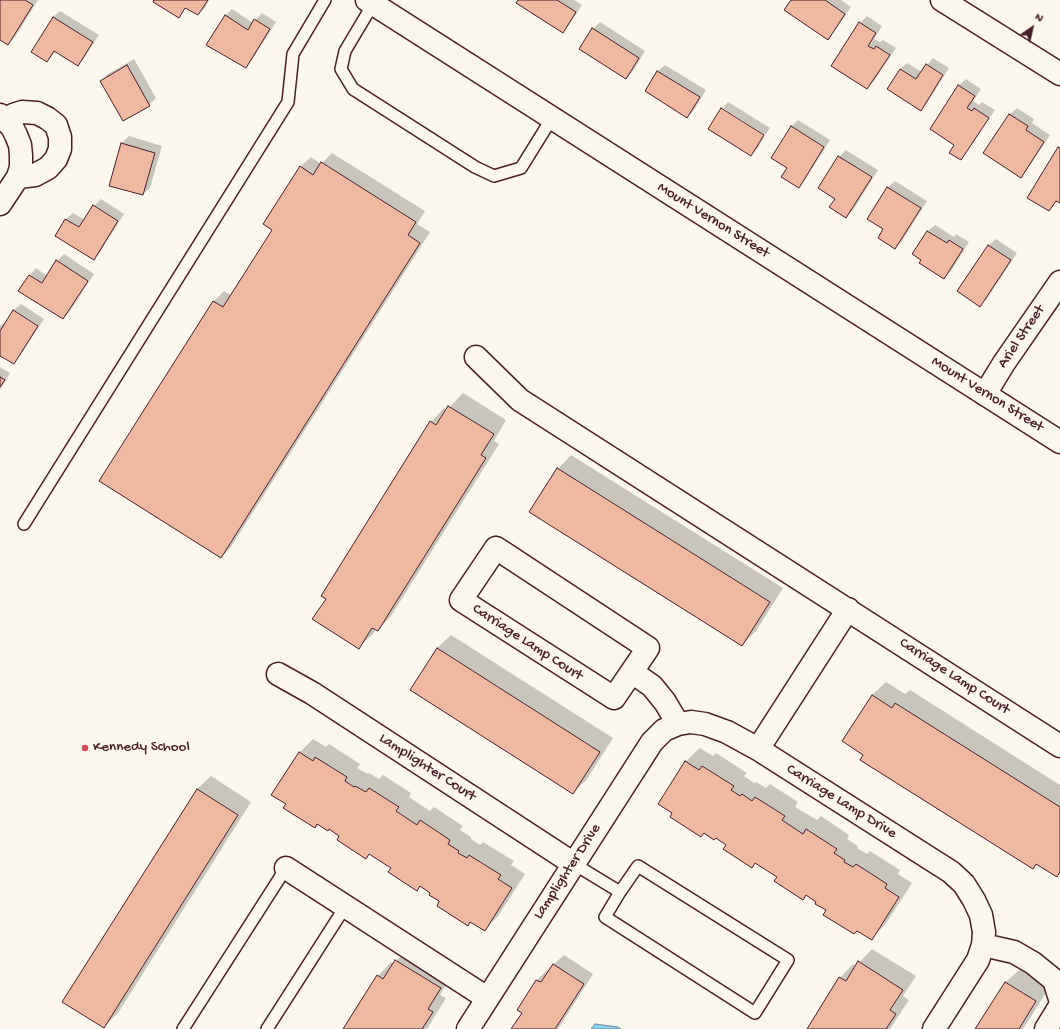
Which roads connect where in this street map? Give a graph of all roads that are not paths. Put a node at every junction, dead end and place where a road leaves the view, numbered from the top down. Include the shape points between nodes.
1 (324, 0) edge
2 (942, 0) edge
3 (370, 2) edge
4 (1060, 74) edge
5 (3, 117) edge
6 (552, 118) junction
7 (18, 177) junction
8 (0, 204) edge
9 (1060, 282) edge
10 (476, 357) dead end
11 (985, 394) junction
12 (1060, 442) edge
13 (24, 524) dead end
14 (848, 609) junction
15 (632, 672) junction
16 (278, 674) dead end
17 (678, 724) junction
18 (1060, 746) edge
19 (758, 749) junction
20 (574, 864) junction
21 (286, 868) joint
22 (620, 892) junction
23 (345, 907) junction
24 (983, 945) junction
25 (487, 998) junction
26 (1060, 1000) edge
27 (1060, 1006) edge
28 (183, 1029) edge
29 (267, 1029) edge
30 (468, 1029) edge
31 (934, 1029) edge
32 (1046, 1029) edge

1 - 13 lane via 293,54 288,102
2 - 4 street
3 - 6 street, Mount Vernon Street
3 - 6 lane via 345,51 342,69 353,89 468,163 494,176 521,168
5 - 7 street via 12,127 20,146 22,155
5 - 7 street via 22,112 37,114 56,125 60,137 60,149 48,168 35,175
6 - 11 street, Mount Vernon Street
7 - 8 street
9 - 11 street, Ariel Street
10 - 14 street, Carriage Lamp Court via 520,400
11 - 12 street, Mount Vernon Street
14 - 18 street, Carriage Lamp Court
14 - 19 street
15 - 15 street, Carriage Lamp Court via 648,648 496,548 461,600 614,698
15 - 17 street via 652,686
16 - 20 street, Lamplighter Court via 312,693
17 - 19 street, Carriage Lamp Drive via 705,724 727,732
17 - 20 street, Lamplighter Drive via 664,730 652,742
19 - 24 street, Carriage Lamp Drive via 952,872 964,884 981,915
20 - 22 lane
20 - 25 street, Lamplighter Drive
21 - 23 street
21 - 28 lane
22 - 22 lane via 638,866 788,960 755,1013 605,917
23 - 25 street
23 - 29 lane
24 - 26 street via 1014,952 1033,963 1054,980
24 - 31 street via 978,960
25 - 30 street, Lamplighter Drive
27 - 32 street

